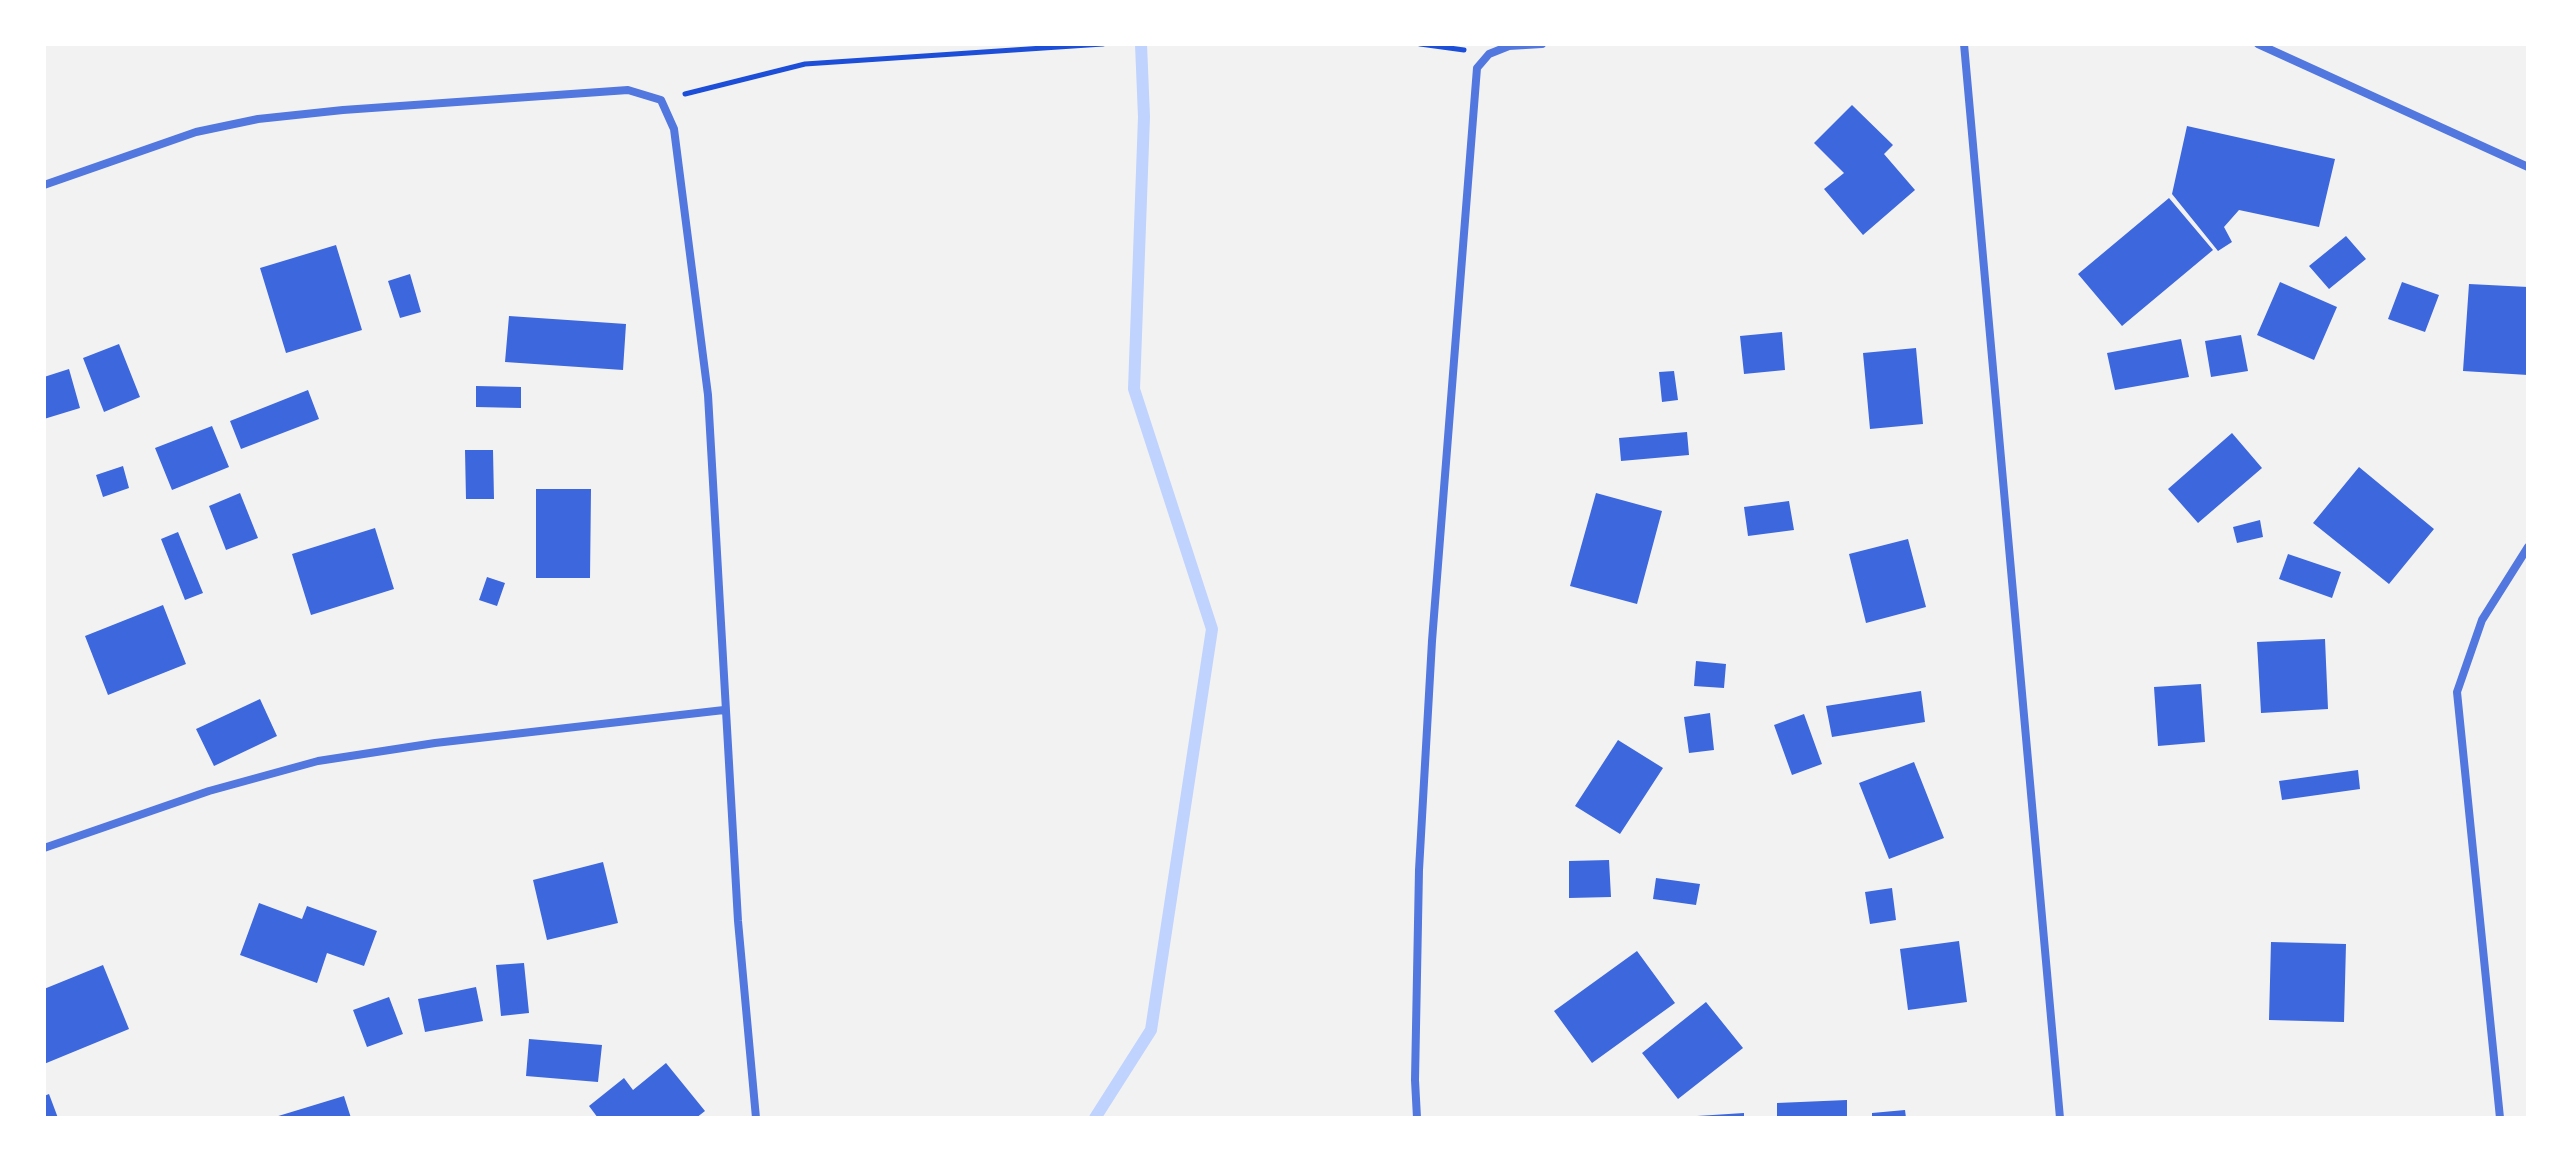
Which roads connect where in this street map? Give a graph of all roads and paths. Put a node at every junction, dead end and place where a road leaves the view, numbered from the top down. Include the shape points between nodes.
1 (1103, 44) edge
2 (1420, 44) edge
3 (1542, 44) edge
4 (1964, 44) edge
5 (2258, 44) edge
6 (1489, 54) junction
7 (661, 100) junction
8 (2528, 167) edge
9 (44, 185) edge
10 (2528, 547) edge
11 (724, 710) junction
12 (44, 848) edge
13 (756, 1118) edge
14 (1417, 1118) edge
15 (2060, 1118) edge
16 (2500, 1118) edge

1 - 7 path via 805,64
2 - 6 path
3 - 6 street via 1509,46
4 - 15 street
5 - 8 street
6 - 14 street via 1477,68 1432,641 1419,870
7 - 9 street via 628,90 258,119 196,132
7 - 11 street via 674,129 708,395
10 - 16 street via 2482,620 2457,692
11 - 12 street via 318,761 209,791
11 - 13 street

